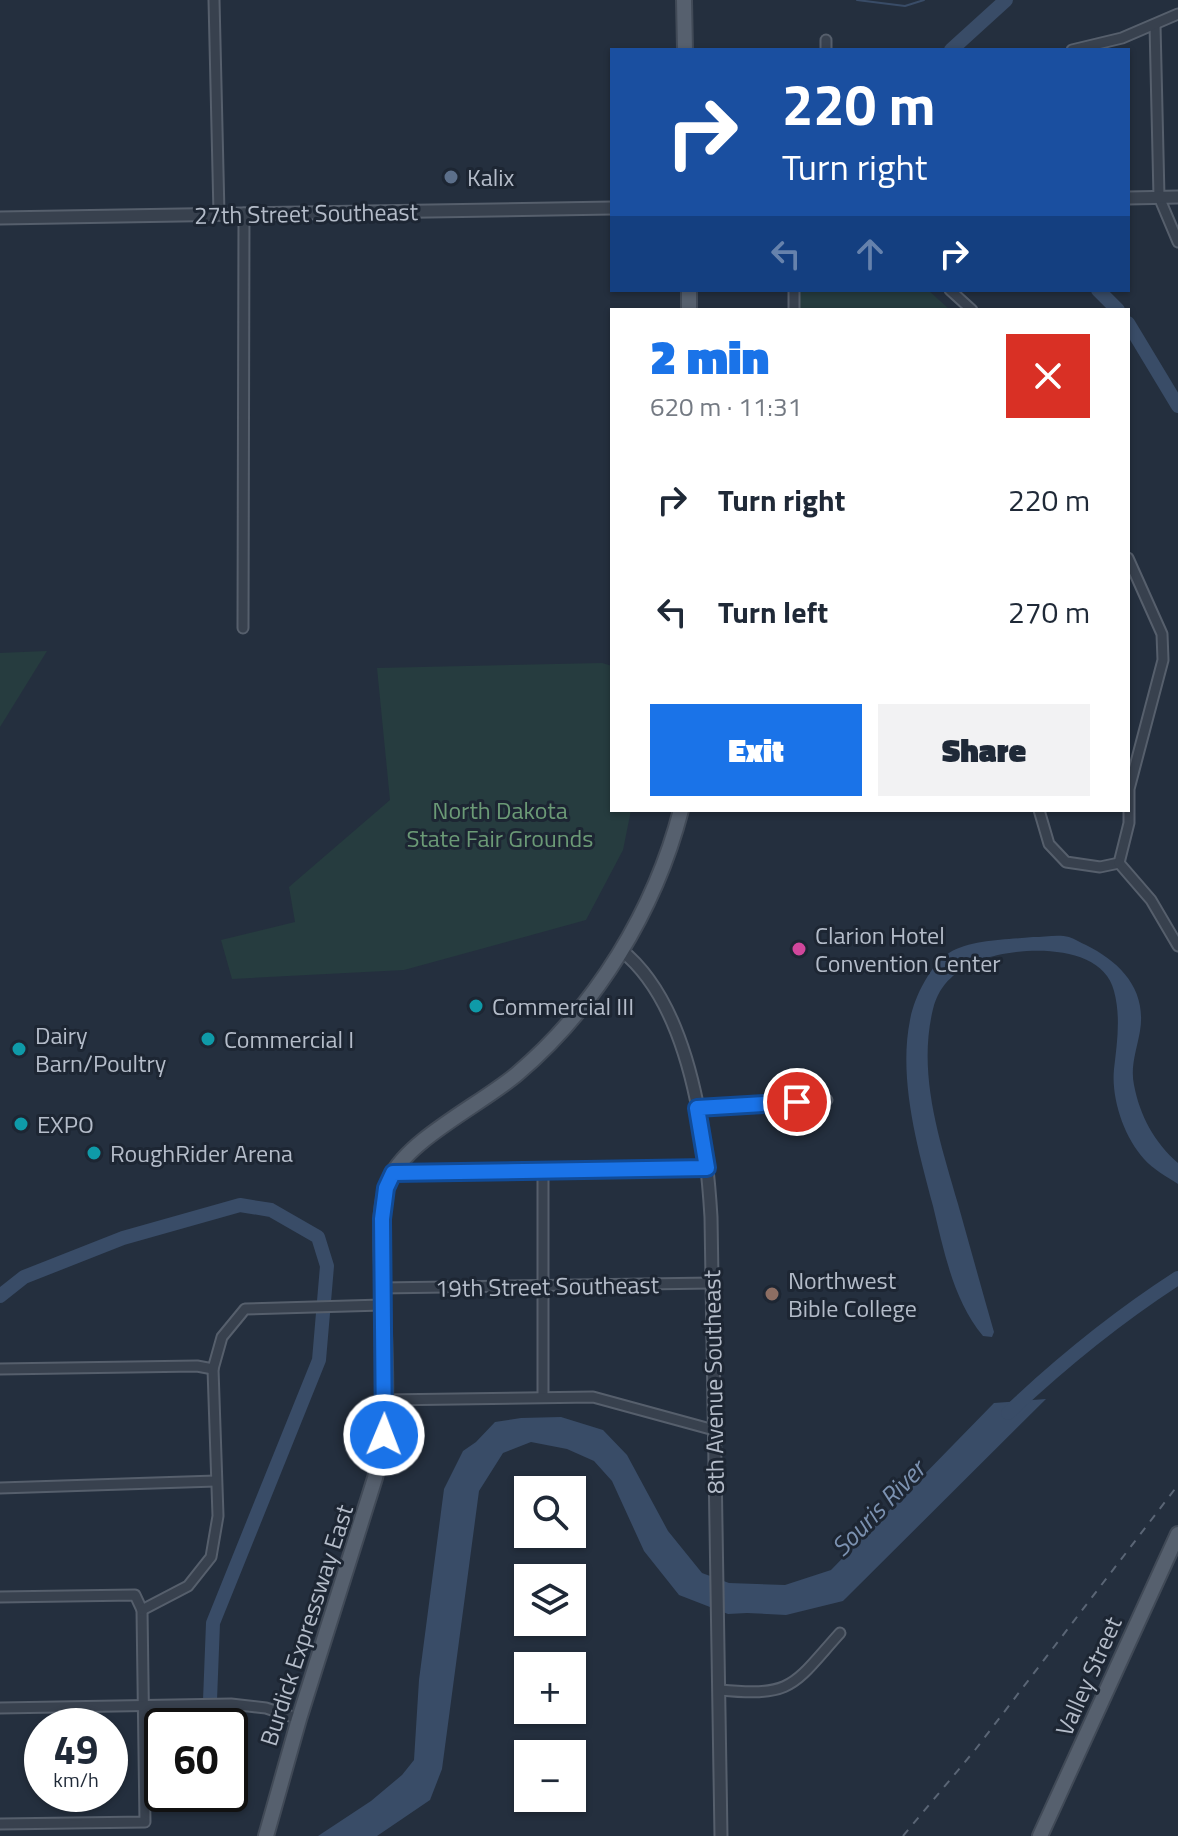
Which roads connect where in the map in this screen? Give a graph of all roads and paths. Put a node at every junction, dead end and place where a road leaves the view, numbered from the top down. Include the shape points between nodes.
1 (214, 0) edge
2 (684, 0) edge
3 (1178, 14) edge
4 (1155, 25) junction
5 (685, 48) edge
6 (1080, 48) edge
7 (1159, 197) junction
8 (1178, 197) edge
9 (1130, 198) edge
10 (610, 208) edge
11 (244, 213) junction
12 (219, 214) junction
13 (0, 218) edge
14 (1178, 242) edge
15 (952, 292) edge
16 (970, 308) edge
17 (1130, 562) edge
18 (243, 628) dead end
19 (1130, 785) edge
20 (680, 812) edge
21 (1040, 812) edge
22 (1129, 812) edge
23 (1119, 863) junction
24 (1178, 946) edge
25 (621, 950) junction
26 (593, 992) junction
27 (580, 1008) dead end
28 (827, 1100) dead end
29 (697, 1108) junction
30 (707, 1168) junction
31 (543, 1169) junction
32 (393, 1173) junction
33 (712, 1283) junction
34 (543, 1286) junction
35 (382, 1288) junction
36 (382, 1305) junction
37 (0, 1369) edge
38 (213, 1369) junction
39 (543, 1397) junction
40 (384, 1400) junction
41 (714, 1430) junction
42 (216, 1481) junction
43 (0, 1488) edge
44 (1178, 1534) edge
45 (0, 1597) edge
46 (142, 1610) junction
47 (840, 1633) dead end
48 (720, 1690) junction
49 (143, 1707) junction
50 (0, 1708) edge
51 (299, 1719) junction
52 (0, 1824) edge
53 (266, 1835) edge
54 (721, 1836) edge
55 (1040, 1836) edge

1 - 12 street
2 - 5 main road
3 - 4 street
4 - 6 street
4 - 7 street
7 - 8 street
7 - 9 street
7 - 14 street
10 - 11 street, 27th Street Southeast
11 - 12 street, 27th Street Southeast
11 - 18 street
12 - 13 street, 27th Street Southeast
15 - 16 street
17 - 19 street via 1162,634 1163,660
20 - 25 main road, Burdick Expressway East via 662,870
21 - 23 street via 1049,844 1066,862 1100,867
22 - 23 street
23 - 24 street via 1151,900
25 - 26 main road, Burdick Expressway East
25 - 29 street, 8th Avenue Southeast via 665,1004
26 - 27 main road, Burdick Expressway East
26 - 32 main road, Burdick Expressway East via 518,1074 416,1148
28 - 29 street
29 - 30 street, 8th Avenue Southeast
30 - 31 street
30 - 33 street, 8th Avenue Southeast
31 - 32 street
31 - 34 street
32 - 35 main road, Burdick Expressway East via 383,1210
33 - 34 street, 19th Street Southeast
33 - 41 street, 8th Avenue Southeast
34 - 35 street, 19th Street Southeast
34 - 39 street
35 - 36 main road, Burdick Expressway East
36 - 38 street via 245,1309 222,1337
36 - 40 main road, Burdick Expressway East
37 - 38 street
38 - 42 street
39 - 40 street
39 - 41 street via 593,1397
40 - 51 main road, Burdick Expressway East via 375,1478
41 - 48 street, 8th Avenue Southeast
42 - 43 street
42 - 46 street via 218,1516 211,1557 188,1586
44 - 55 main road, Valley Street
45 - 46 street via 135,1595
46 - 49 street
47 - 48 street via 798,1680 780,1691
48 - 54 street, 8th Avenue Southeast
49 - 50 street
49 - 51 street via 231,1704
49 - 52 street via 145,1822
51 - 53 main road, Burdick Expressway East

